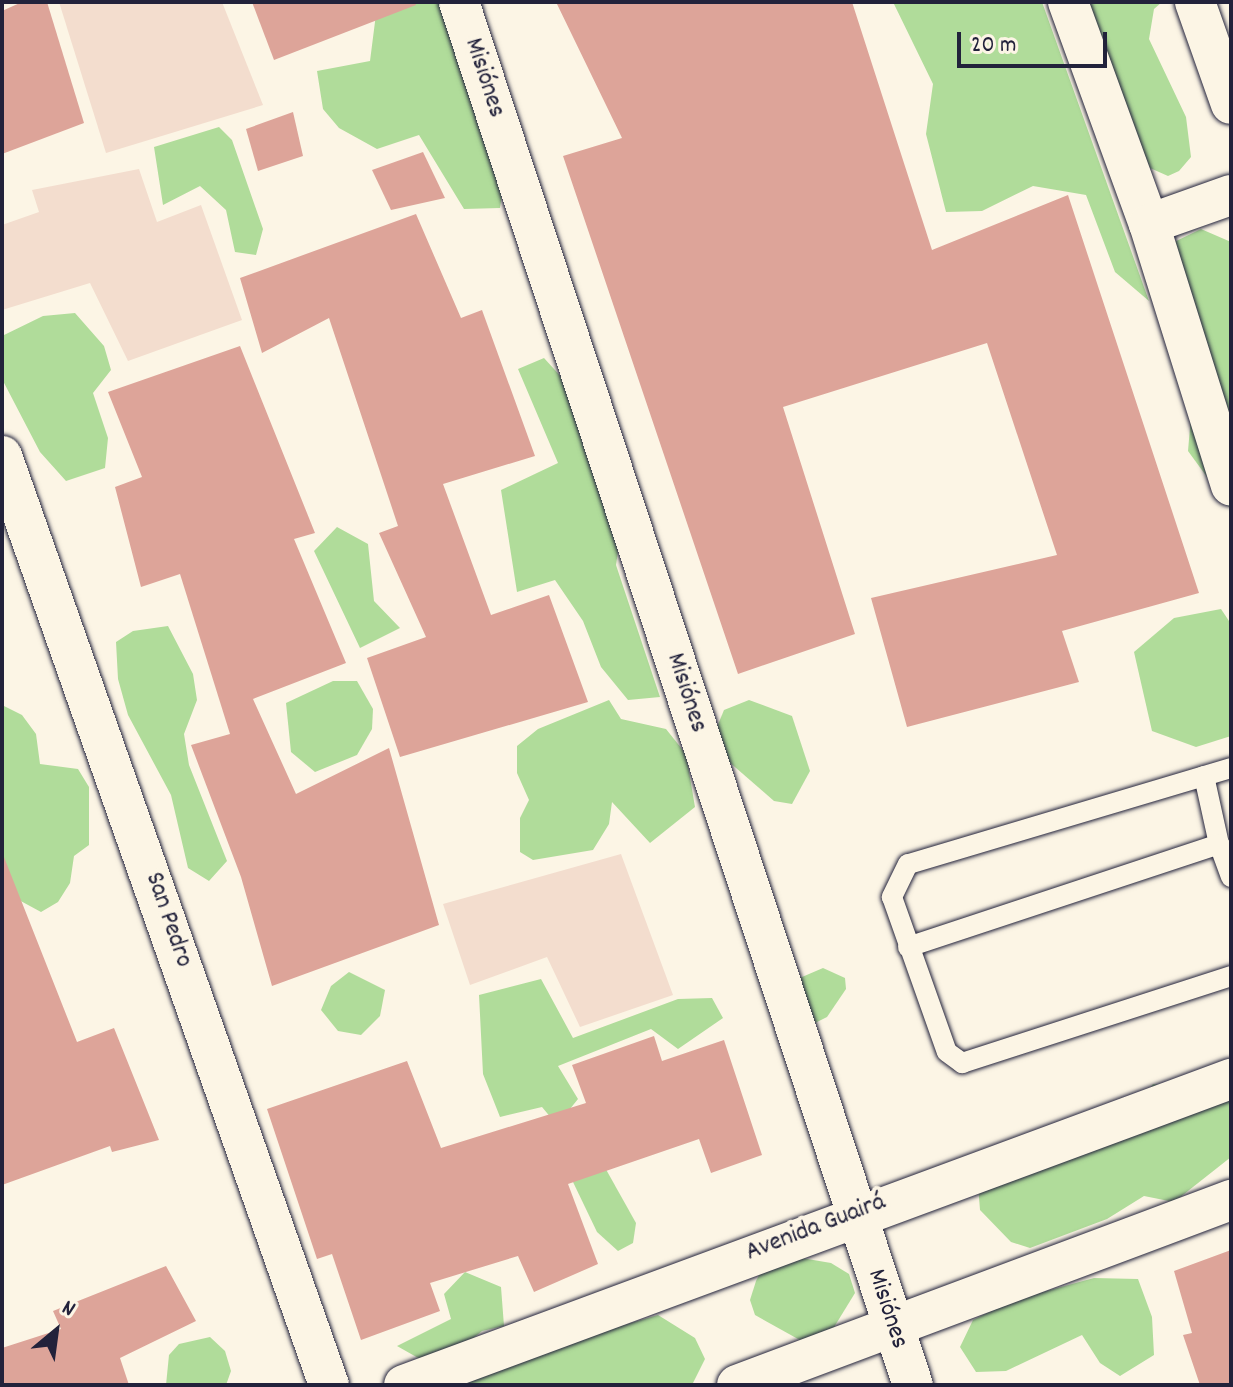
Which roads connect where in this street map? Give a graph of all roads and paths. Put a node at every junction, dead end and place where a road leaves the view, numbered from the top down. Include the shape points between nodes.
1 (459, 2) edge
2 (1068, 2) edge
3 (1195, 2) edge
4 (1231, 104) edge
5 (1231, 195) edge
6 (1149, 224) junction
7 (2, 456) edge
8 (1231, 485) edge
9 (1231, 768) edge
10 (1204, 776) junction
11 (1219, 844) junction
12 (1231, 877) edge
13 (908, 947) junction
14 (1231, 976) edge
15 (1231, 1079) edge
16 (1231, 1200) edge
17 (856, 1213) junction
18 (892, 1325) junction
19 (329, 1385) edge
20 (404, 1385) edge
21 (737, 1385) edge
22 (913, 1385) edge

1 - 17 street, Misiónes
2 - 6 street
3 - 4 street
5 - 6 street
6 - 8 street
7 - 19 street, San Pedro
9 - 10 lane
10 - 11 lane
10 - 13 lane via 908,864 892,897
11 - 12 lane
11 - 13 lane
13 - 14 lane via 947,1052 962,1063
15 - 17 street, Avenida Guairá
16 - 18 street
17 - 18 street, Misiónes
17 - 20 street, Avenida Guairá
18 - 21 street
18 - 22 street, Misiónes

